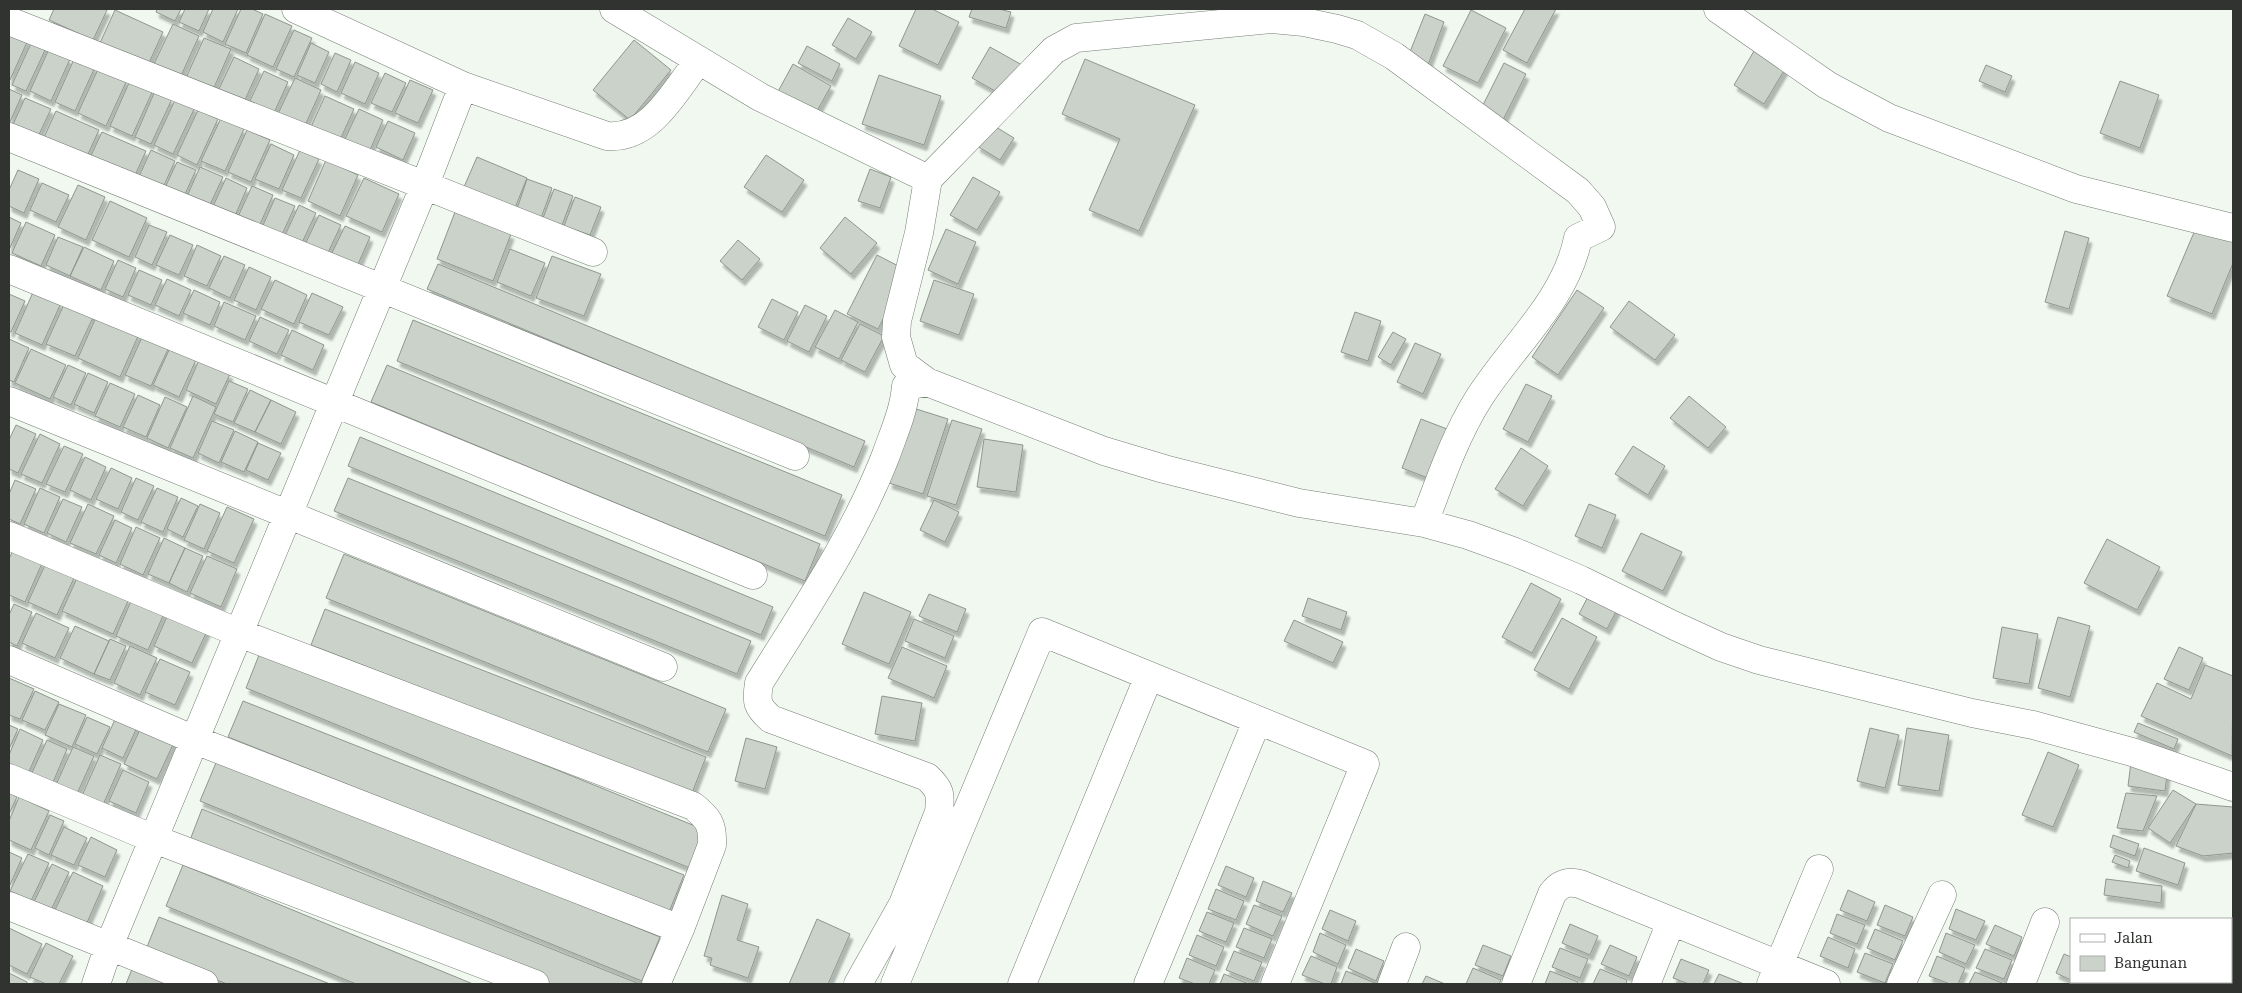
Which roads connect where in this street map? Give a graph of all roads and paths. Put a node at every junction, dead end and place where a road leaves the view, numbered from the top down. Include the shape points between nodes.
1 (296, 9) edge
2 (614, 9) edge
3 (1718, 9) edge
4 (9, 21) edge
5 (699, 60) junction
6 (463, 86) junction
7 (9, 137) edge
8 (928, 179) junction
9 (424, 187) junction
10 (2233, 228) edge
11 (593, 252) dead end
12 (9, 269) edge
13 (382, 289) junction
14 (927, 382) junction
15 (9, 401) edge
16 (334, 404) junction
17 (794, 456) dead end
18 (288, 516) junction
19 (1424, 523) junction
20 (9, 536) edge
21 (753, 575) dead end
22 (239, 633) junction
23 (9, 660) edge
24 (663, 668) dead end
25 (1149, 676) junction
26 (1257, 721) junction
27 (195, 740) junction
28 (9, 778) edge
29 (2233, 787) edge
30 (154, 839) junction
31 (1819, 869) dead end
32 (1942, 896) dead end
33 (9, 906) edge
34 (1671, 922) junction
35 (2045, 922) dead end
36 (680, 929) junction
37 (109, 946) junction
38 (1406, 947) dead end
39 (1775, 974) edge
40 (96, 984) edge
41 (204, 984) edge
42 (535, 984) edge
43 (656, 984) edge
44 (858, 984) edge
45 (895, 984) edge
46 (1022, 984) edge
47 (1148, 984) edge
48 (1275, 984) edge
49 (1392, 984) edge
50 (1516, 984) edge
51 (1646, 984) edge
52 (1826, 984) edge
53 (1901, 984) edge
54 (2021, 984) edge

1 - 6 street
2 - 5 street
3 - 10 street via 1827,84 1889,118 2076,189
4 - 9 street
5 - 6 street via 658,114 644,127 620,137 607,136
5 - 8 street via 760,98
6 - 9 street
7 - 13 street
8 - 14 street via 896,337 904,365
8 - 19 street via 1054,50 1076,38 1272,20 1337,29 1394,56 1578,191 1592,207 1601,227 1578,238 1575,256 1556,293 1479,398 1459,436
9 - 11 street
9 - 13 street
12 - 16 street
13 - 16 street
13 - 17 street
14 - 19 street via 1104,451 1164,469 1300,503
14 - 44 street via 906,386 904,407 870,494 848,539 759,683 757,697 760,709 771,719 928,777 938,787 941,798 939,812 903,904
15 - 18 street
16 - 18 street
16 - 21 street
18 - 22 street
18 - 24 street
19 - 29 street via 1523,555 1713,643 1758,660 2033,725 2132,752
20 - 22 street
22 - 27 street
22 - 36 street via 693,806 710,823 712,844
23 - 27 street
25 - 26 street
25 - 45 street via 1042,632
25 - 46 street
26 - 47 street
26 - 48 street via 1365,764
27 - 30 street
27 - 36 street
28 - 30 street
30 - 37 street
30 - 42 street
31 - 39 street
32 - 53 street
33 - 37 street
34 - 39 street
34 - 50 street via 1580,884 1563,884 1552,894
34 - 51 street
35 - 54 street
36 - 43 street
37 - 40 street
37 - 41 street
38 - 49 street
39 - 52 street

